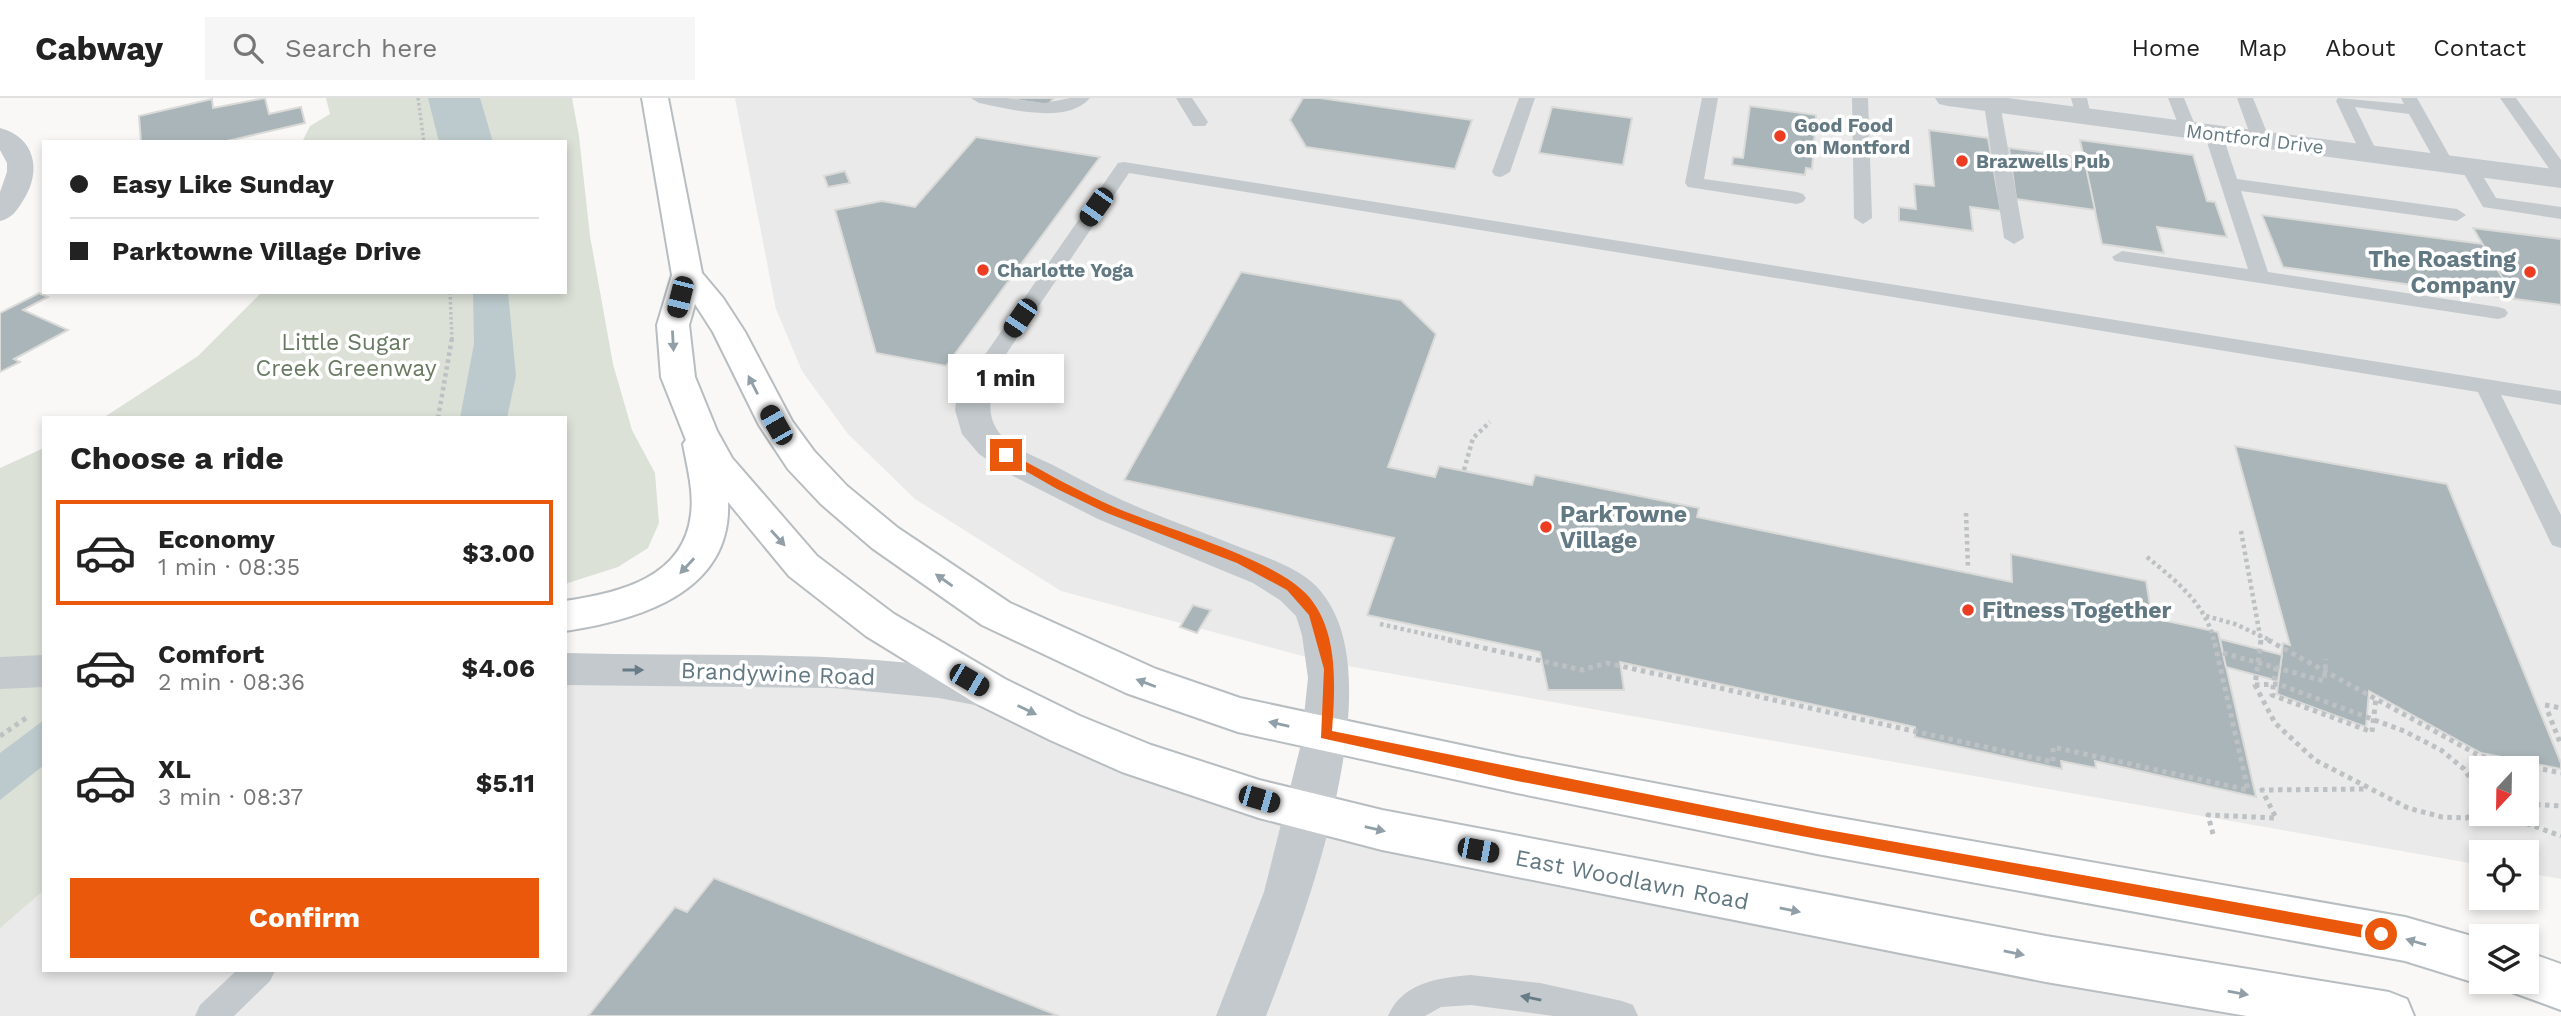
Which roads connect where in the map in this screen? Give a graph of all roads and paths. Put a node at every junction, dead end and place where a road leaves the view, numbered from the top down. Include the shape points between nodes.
1 (418, 98) edge
2 (655, 98) edge
3 (979, 98) edge
4 (1082, 98) edge
5 (1184, 98) edge
6 (1527, 98) edge
7 (1710, 98) edge
8 (1860, 98) edge
9 (1948, 98) edge
10 (2176, 98) edge
11 (2245, 98) edge
12 (2508, 98) edge
13 (1992, 104) junction
14 (2412, 104) edge
15 (2081, 107) edge
16 (1199, 121) dead end
17 (2200, 132) junction
18 (0, 136) edge
19 (2261, 139) junction
20 (424, 140) edge
21 (2369, 154) junction
22 (2457, 165) junction
23 (1501, 172) dead end
24 (2561, 173) edge
25 (2561, 179) edge
26 (2231, 184) junction
27 (1797, 198) dead end
28 (0, 212) edge
29 (2561, 213) edge
30 (2456, 215) dead end
31 (1863, 218) dead end
32 (2014, 237) dead end
33 (2122, 257) dead end
34 (687, 275) junction
35 (2260, 277) junction
36 (450, 294) edge
37 (2498, 313) dead end
38 (989, 364) joint
39 (2486, 386) junction
40 (2561, 398) edge
41 (438, 416) edge
42 (1490, 422) dead end
43 (699, 431) junction
44 (1464, 470) dead end
45 (1966, 513) dead end
46 (2241, 531) dead end
47 (2561, 539) edge
48 (2147, 557) dead end
49 (1968, 568) dead end
50 (567, 616) edge
51 (2205, 616) junction
52 (1380, 624) dead end
53 (2262, 636) junction
54 (2223, 653) dead end
55 (2326, 659) dead end
56 (2276, 667) junction
57 (567, 668) edge
58 (42, 671) edge
59 (0, 673) edge
60 (2255, 685) junction
61 (990, 691) junction
62 (2376, 698) junction
63 (2545, 705) dead end
64 (2561, 708) edge
65 (2548, 712) dead end
66 (33, 713) dead end
67 (1325, 735) junction
68 (0, 736) edge
69 (2561, 745) edge
70 (2561, 773) edge
71 (2469, 776) edge
72 (2367, 789) junction
73 (2539, 805) edge
74 (2561, 806) edge
75 (1308, 813) junction
76 (2469, 816) edge
77 (2534, 826) edge
78 (2213, 834) dead end
79 (2561, 836) edge
80 (2469, 958) edge
81 (258, 972) edge
82 (2539, 979) edge
83 (2561, 987) edge
84 (1247, 1001) edge
85 (211, 1016) edge
86 (1404, 1016) edge
87 (1622, 1016) edge
88 (2389, 1016) edge

1 - 20 path
2 - 34 main road, East Woodlawn Road
3 - 4 lane via 1056,108
5 - 16 lane
6 - 23 lane
7 - 27 lane via 1694,183
8 - 31 lane
9 - 13 street, Montford Drive
10 - 17 lane
11 - 19 lane
12 - 24 lane
13 - 15 street, Montford Drive
13 - 32 lane
14 - 21 lane via 2344,101
14 - 22 lane
15 - 17 street, Montford Drive
17 - 19 street, Montford Drive
17 - 26 lane
18 - 28 street via 17,152 22,169 18,187
19 - 21 street, Montford Drive
21 - 22 street, Montford Drive
22 - 25 street, Montford Drive
22 - 29 lane via 2490,203
26 - 30 lane
26 - 35 lane
33 - 35 lane
34 -> 43 main road, East Woodlawn Road via 673,325 674,351 678,377
67 -> 34 main road, East Woodlawn Road via 1238,715 1141,681 996,614 947,583 885,538 801,460 763,403 718,314
35 - 37 lane
36 - 41 path via 454,311 450,365
38 - 39 lane via 1124,167
38 - 67 street via 975,390 972,410 980,434 992,446 1111,510 1268,573 1306,600 1315,614 1330,669
39 - 40 lane
39 - 47 lane
42 - 44 path via 1473,438
43 -> 50 main road via 710,515 703,544 694,558 645,597 611,610
43 -> 61 main road, East Woodlawn Road via 718,465 803,566 880,625
45 - 49 path
46 - 53 path
48 - 51 path via 2172,576
51 - 52 path via 2248,790 2053,747 2053,762 1607,663 1582,670
51 - 53 path
53 - 60 path
53 - 62 path
54 - 56 path, bridge
55 - 56 path, bridge via 2324,681
56 - 62 path, bridge via 2272,695 2372,732
57 -> 61 street, Brandywine Road via 886,677
58 - 59 street
60 - 71 path via 2278,684 2404,732 2441,750
60 - 72 path via 2275,723 2291,739 2315,760
61 -> 75 main road, East Woodlawn Road via 1138,760
62 - 70 path via 2480,756
63 - 64 path
65 - 69 path
66 - 68 path
67 - 75 street
80 -> 67 main road, East Woodlawn Road via 2405,939 1817,834
72 - 76 path via 2408,808 2442,817
72 - 78 path via 2262,790 2276,818 2208,815
73 - 74 path
75 - 84 street via 1277,928
75 -> 88 main road, East Woodlawn Road via 1425,840 2020,954
77 - 79 path
81 - 85 lane
82 - 83 main road
87 -> 86 lane via 1489,990 1456,989 1426,996

